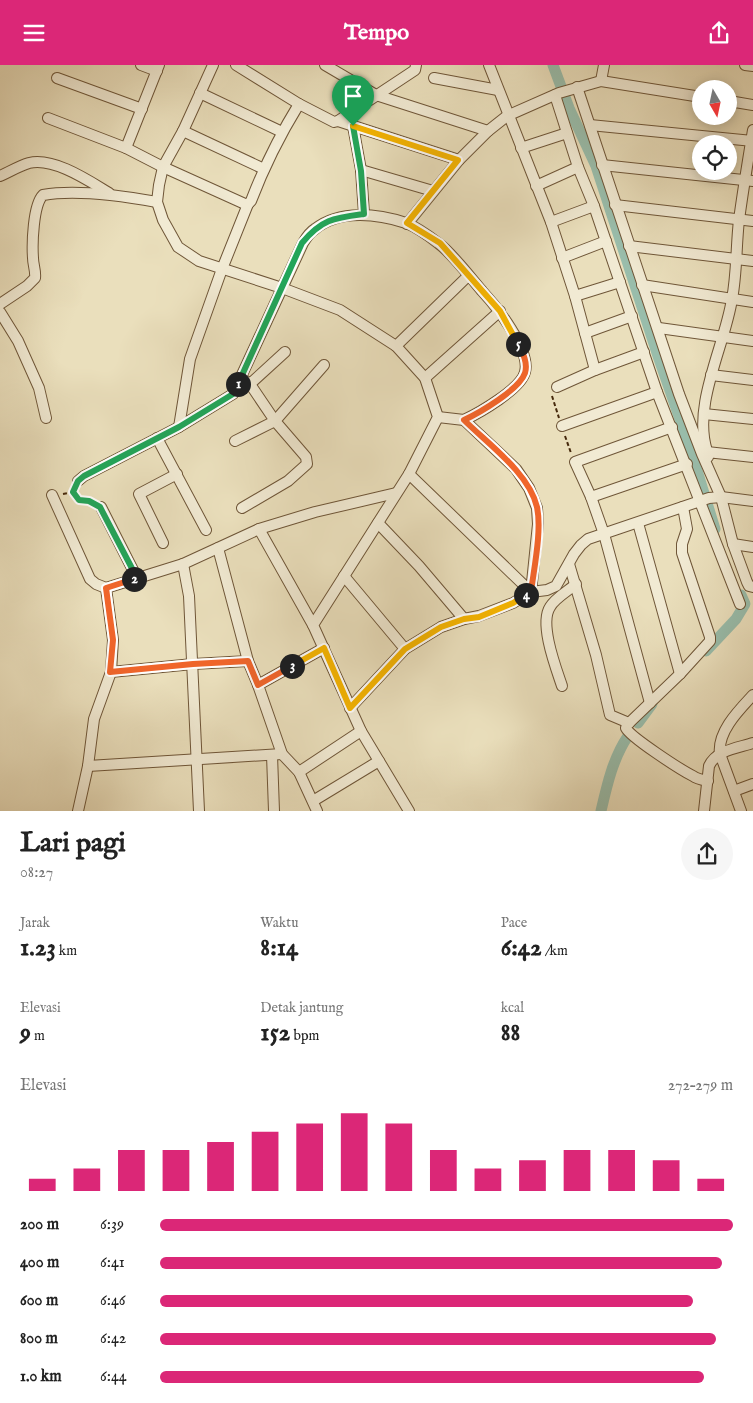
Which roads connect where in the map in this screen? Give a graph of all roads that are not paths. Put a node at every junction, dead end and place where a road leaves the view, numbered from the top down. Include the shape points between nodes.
1 (141, 65) edge
2 (213, 65) edge
3 (236, 65) edge
4 (325, 65) edge
5 (416, 65) edge
6 (489, 65) edge
7 (604, 65) edge
8 (745, 65) edge
9 (753, 66) edge
10 (158, 68) edge
11 (434, 77) dead end
12 (57, 78) dead end
13 (601, 81) junction
14 (573, 88) junction
15 (498, 90) junction
16 (200, 93) junction
17 (557, 94) junction
18 (376, 95) junction
19 (692, 96) edge
20 (738, 102) edge
21 (299, 104) junction
22 (753, 105) edge
23 (142, 109) junction
24 (508, 116) junction
25 (48, 118) dead end
26 (338, 121) junction
27 (590, 125) junction
28 (353, 126) junction
29 (753, 130) edge
30 (183, 131) junction
31 (488, 131) junction
32 (282, 132) junction
33 (568, 133) junction
34 (752, 141) edge
35 (126, 148) junction
36 (521, 148) junction
37 (458, 160) junction
38 (602, 165) junction
39 (163, 167) junction
40 (578, 167) junction
41 (264, 169) junction
42 (361, 171) junction
43 (0, 176) edge
44 (749, 181) edge
45 (536, 186) junction
46 (433, 191) junction
47 (112, 195) junction
48 (157, 201) junction
49 (248, 204) junction
50 (615, 205) junction
51 (594, 206) junction
52 (364, 214) junction
53 (740, 219) junction
54 (753, 221) edge
55 (551, 222) junction
56 (407, 223) junction
57 (606, 241) junction
58 (629, 246) junction
59 (562, 257) junction
60 (736, 259) junction
61 (753, 261) edge
62 (222, 269) junction
63 (468, 276) junction
64 (620, 282) junction
65 (642, 285) junction
66 (282, 289) junction
67 (575, 296) junction
68 (732, 299) junction
69 (753, 301) edge
70 (0, 304) edge
71 (500, 311) junction
72 (0, 312) edge
73 (632, 317) junction
74 (659, 329) junction
75 (585, 333) junction
76 (722, 338) junction
77 (753, 341) edge
78 (396, 346) junction
79 (285, 352) dead end
80 (644, 352) junction
81 (324, 365) dead end
82 (595, 370) junction
83 (711, 375) junction
84 (241, 377) junction
85 (425, 378) junction
86 (753, 380) edge
87 (250, 384) junction
88 (557, 387) dead end
89 (657, 392) junction
90 (704, 414) junction
91 (438, 417) junction
92 (46, 418) dead end
93 (753, 419) edge
94 (464, 420) junction
95 (276, 421) junction
96 (562, 426) dead end
97 (179, 427) junction
98 (672, 427) junction
99 (157, 438) junction
100 (235, 441) dead end
101 (707, 452) junction
102 (753, 457) edge
103 (686, 464) junction
104 (711, 473) junction
105 (177, 474) junction
106 (408, 474) junction
107 (78, 481) road end
108 (396, 493) junction
109 (52, 495) dead end
110 (591, 497) junction
111 (721, 497) junction
112 (704, 500) junction
113 (753, 501) edge
114 (100, 507) road end
115 (683, 507) junction
116 (242, 508) dead end
117 (378, 523) junction
118 (638, 523) junction
119 (259, 529) junction
120 (206, 530) dead end
121 (604, 534) junction
122 (163, 543) dead end
123 (733, 544) junction
124 (753, 547) edge
125 (218, 548) junction
126 (183, 564) junction
127 (569, 564) junction
128 (344, 577) junction
129 (137, 578) junction
130 (576, 584) junction
131 (753, 587) edge
132 (106, 588) junction
133 (531, 592) junction
134 (740, 603) dead end
135 (464, 619) junction
136 (313, 625) junction
137 (324, 648) junction
138 (405, 649) junction
139 (248, 661) junction
140 (193, 664) junction
141 (110, 672) junction
142 (680, 673) junction
143 (258, 685) junction
144 (562, 687) dead end
145 (753, 695) edge
146 (650, 703) junction
147 (350, 708) junction
148 (629, 723) junction
149 (361, 731) junction
150 (753, 743) edge
151 (720, 753) junction
152 (277, 754) junction
153 (198, 760) junction
154 (379, 761) junction
155 (88, 766) junction
156 (299, 772) junction
157 (708, 781) junction
158 (753, 784) edge
159 (734, 791) junction
160 (315, 806) edge
161 (78, 811) edge
162 (199, 811) edge
163 (274, 811) edge
164 (408, 811) edge
165 (704, 811) edge
166 (741, 811) edge

1 - 10 street
2 - 16 street
3 - 21 street
4 - 18 street
5 - 18 street via 416,70
6 - 15 street
7 - 13 street
8 - 9 street
10 - 23 street
11 - 15 street
12 - 23 street
13 - 14 street
13 - 19 street
14 - 17 street
14 - 27 street
15 - 24 street
16 - 30 street
16 - 32 street
17 - 24 street
17 - 33 street
18 - 26 street
18 - 31 street
20 - 22 street
21 - 26 street via 331,121
21 - 32 street
23 - 35 street
24 - 31 street
24 - 36 street
25 - 35 street
26 - 28 street
27 - 34 street
27 - 38 street
28 - 37 street
28 - 42 street
29 - 34 street
30 - 39 street
30 - 41 street
31 - 37 street
32 - 41 street
33 - 36 street
33 - 40 street
34 - 44 street
35 - 39 street
36 - 45 street
37 - 46 street
38 - 44 street
38 - 50 street
39 - 48 street
39 - 49 street
40 - 45 street
40 - 51 street
41 - 49 street
42 - 46 street
42 - 52 street
43 - 47 street via 29,163 48,163
44 - 53 street
45 - 55 street
46 - 56 street
47 - 48 street
47 - 70 street via 41,197 34,227 35,278
48 - 62 street via 178,247 199,261
49 - 62 street
50 - 53 street
50 - 58 street
51 - 55 street
51 - 57 street
52 - 56 street
52 - 66 street via 341,217 314,229 302,243
53 - 54 street
53 - 60 street
55 - 59 street
56 - 63 street via 440,243
57 - 59 street
57 - 64 street
58 - 60 street
58 - 65 street
59 - 67 street
60 - 61 street
60 - 68 street
62 - 66 street
62 - 97 street via 190,359
63 - 71 street
63 - 78 street
64 - 67 street
64 - 73 street
65 - 68 street
65 - 74 street
66 - 78 street via 340,310
66 - 84 street
67 - 75 street
68 - 69 street
68 - 76 street
71 - 85 street
71 - 94 street via 525,357 526,371 501,399
72 - 92 street via 18,341 39,388
73 - 75 street
73 - 80 street
74 - 76 street
74 - 104 street via 679,394
75 - 82 street
76 - 77 street
76 - 83 street
78 - 85 street
79 - 87 street
80 - 82 street
80 - 89 street
81 - 95 street
82 - 88 street
83 - 86 street
83 - 90 street
84 - 87 street
84 - 97 street via 233,394
85 - 91 street
87 - 95 street
89 - 96 street
89 - 98 street
90 - 93 street
90 - 101 street via 703,440
91 - 94 street
91 - 106 street
94 - 133 street via 516,469 533,495 538,524
95 - 100 street
95 - 116 street via 306,457 307,464 288,481
97 - 99 street
98 - 103 street
98 - 110 street via 575,462
99 - 105 street
99 - 107 street
101 - 102 street
101 - 104 street
103 - 110 street
103 - 112 street
104 - 111 street
105 - 120 street
105 - 122 street via 139,494
106 - 108 street
106 - 133 street
108 - 117 street
108 - 119 street
109 - 132 street via 90,579
110 - 121 street
111 - 112 street
111 - 113 street
111 - 123 street
112 - 115 street
112 - 134 street
114 - 129 street
115 - 118 street
115 - 142 street via 687,529 682,553 711,639
117 - 128 street
117 - 135 street
118 - 121 street
118 - 142 street
119 - 125 street
119 - 136 street
121 - 127 street via 580,545
121 - 146 street
123 - 124 street
123 - 131 street via 748,585
125 - 126 street
125 - 139 street
126 - 129 street
126 - 140 street via 189,597
127 - 130 street
127 - 133 street via 556,587
128 - 136 street
128 - 138 street
129 - 132 street
130 - 144 street via 551,605 546,616
130 - 148 street via 610,715
132 - 141 street via 113,640
133 - 135 street via 479,617
135 - 138 street via 441,627
136 - 137 street
137 - 143 street
137 - 147 street
138 - 147 street
139 - 140 street
139 - 143 street
140 - 141 street
140 - 153 street
141 - 155 street via 94,719
142 - 146 street
143 - 152 street
145 - 151 street via 722,737
146 - 148 street
147 - 149 street
148 - 157 street via 626,727 628,732 692,776
149 - 154 street
149 - 156 street
150 - 151 street
151 - 157 street via 710,763
151 - 159 street
152 - 153 street
152 - 156 street
152 - 163 street
153 - 155 street
153 - 162 street
154 - 160 street
154 - 164 street
155 - 161 street
156 - 160 street
157 - 165 street
158 - 159 street
159 - 166 street

